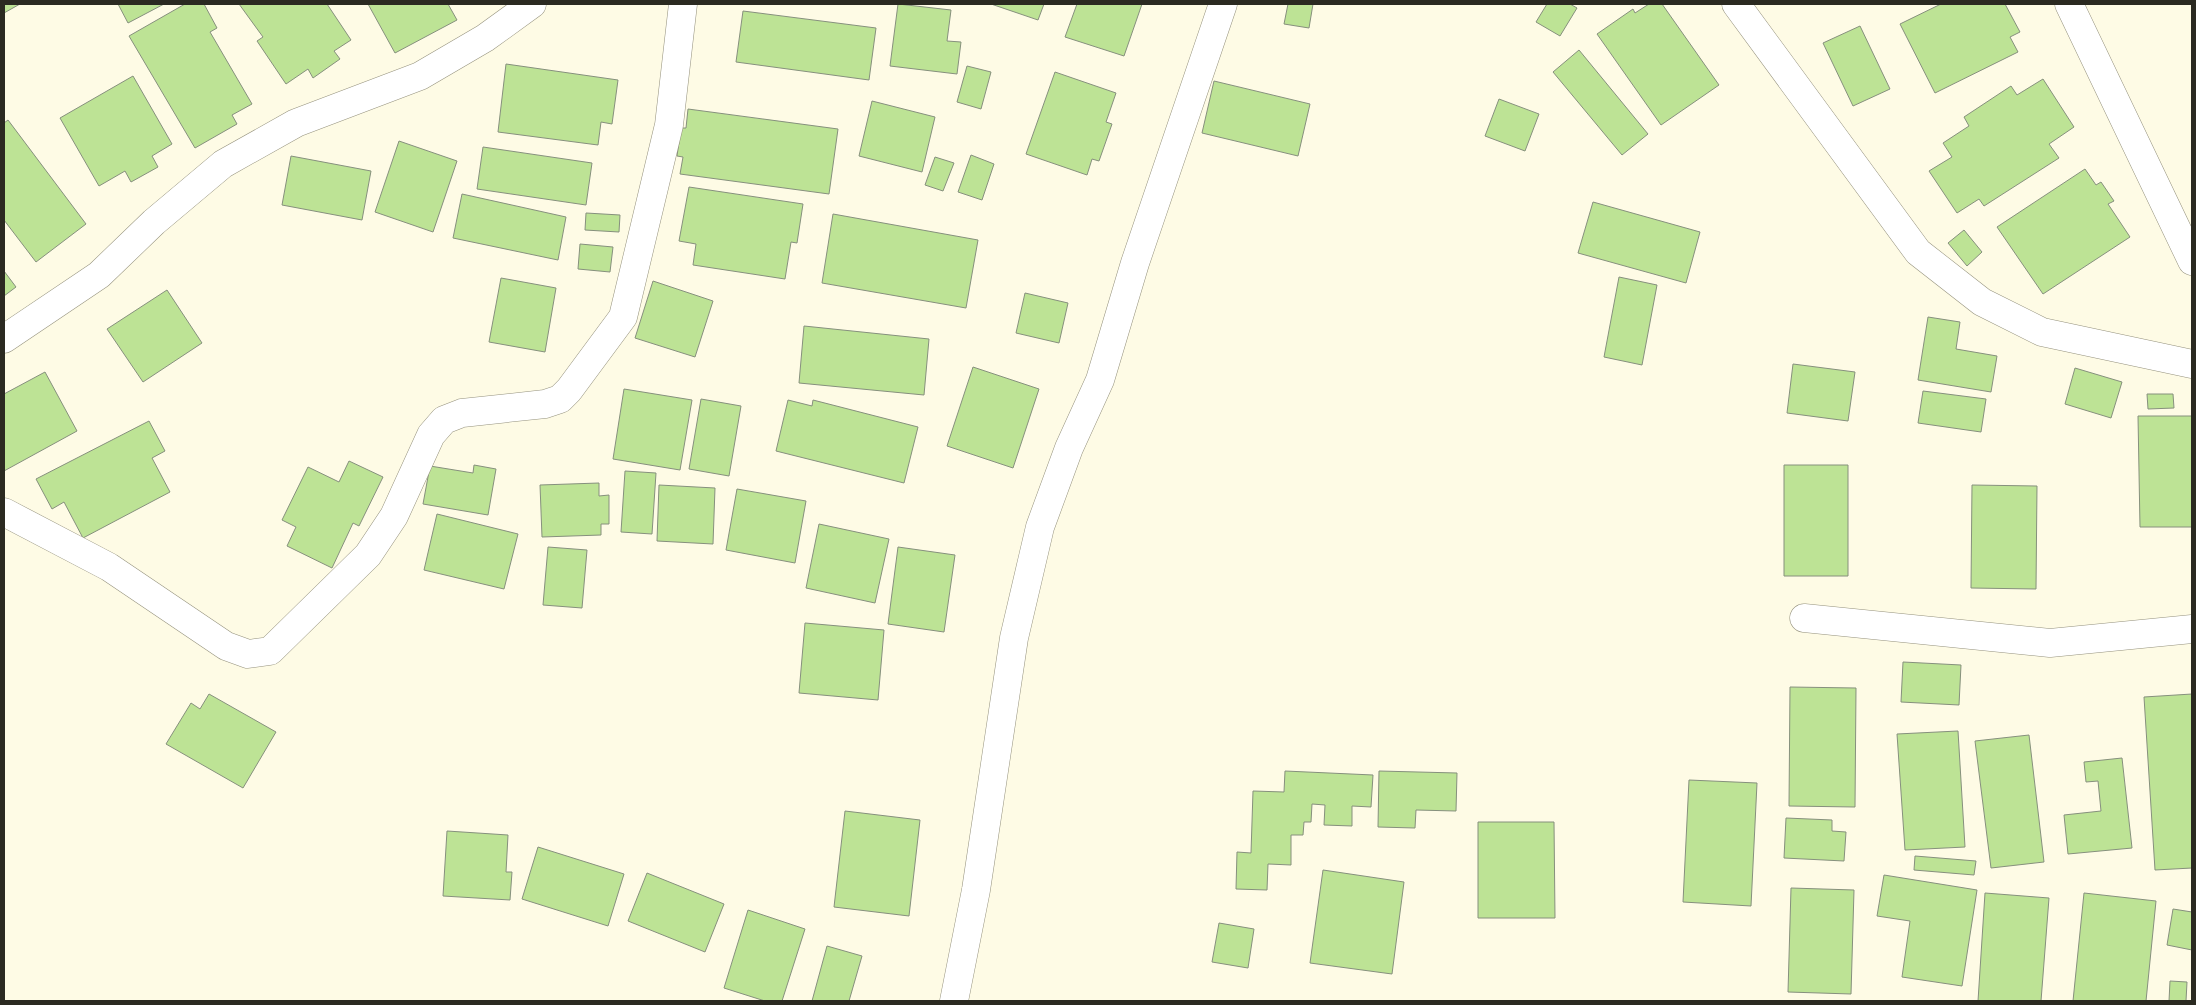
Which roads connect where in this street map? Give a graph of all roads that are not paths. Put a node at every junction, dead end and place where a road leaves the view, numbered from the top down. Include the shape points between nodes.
1 (532, 4) edge
2 (683, 4) edge
3 (1223, 4) edge
4 (1736, 4) edge
5 (2069, 4) edge
6 (2192, 261) edge
7 (4, 339) edge
8 (2192, 364) edge
9 (4, 512) edge
10 (1804, 618) dead end
11 (2192, 629) edge
12 (954, 1001) edge

1 - 7 street via 485,38 420,76 296,123 223,164 154,222 99,275
2 - 9 street via 669,125 623,317 560,399 545,404 462,413 444,420 431,435 394,516 368,555 270,651 248,654 226,646 109,567
3 - 12 street via 1134,263 1100,380 1069,448 1040,527 1014,638 976,890
4 - 8 street via 1918,252 1982,302 2042,332
5 - 6 street
10 - 11 street via 2050,643

